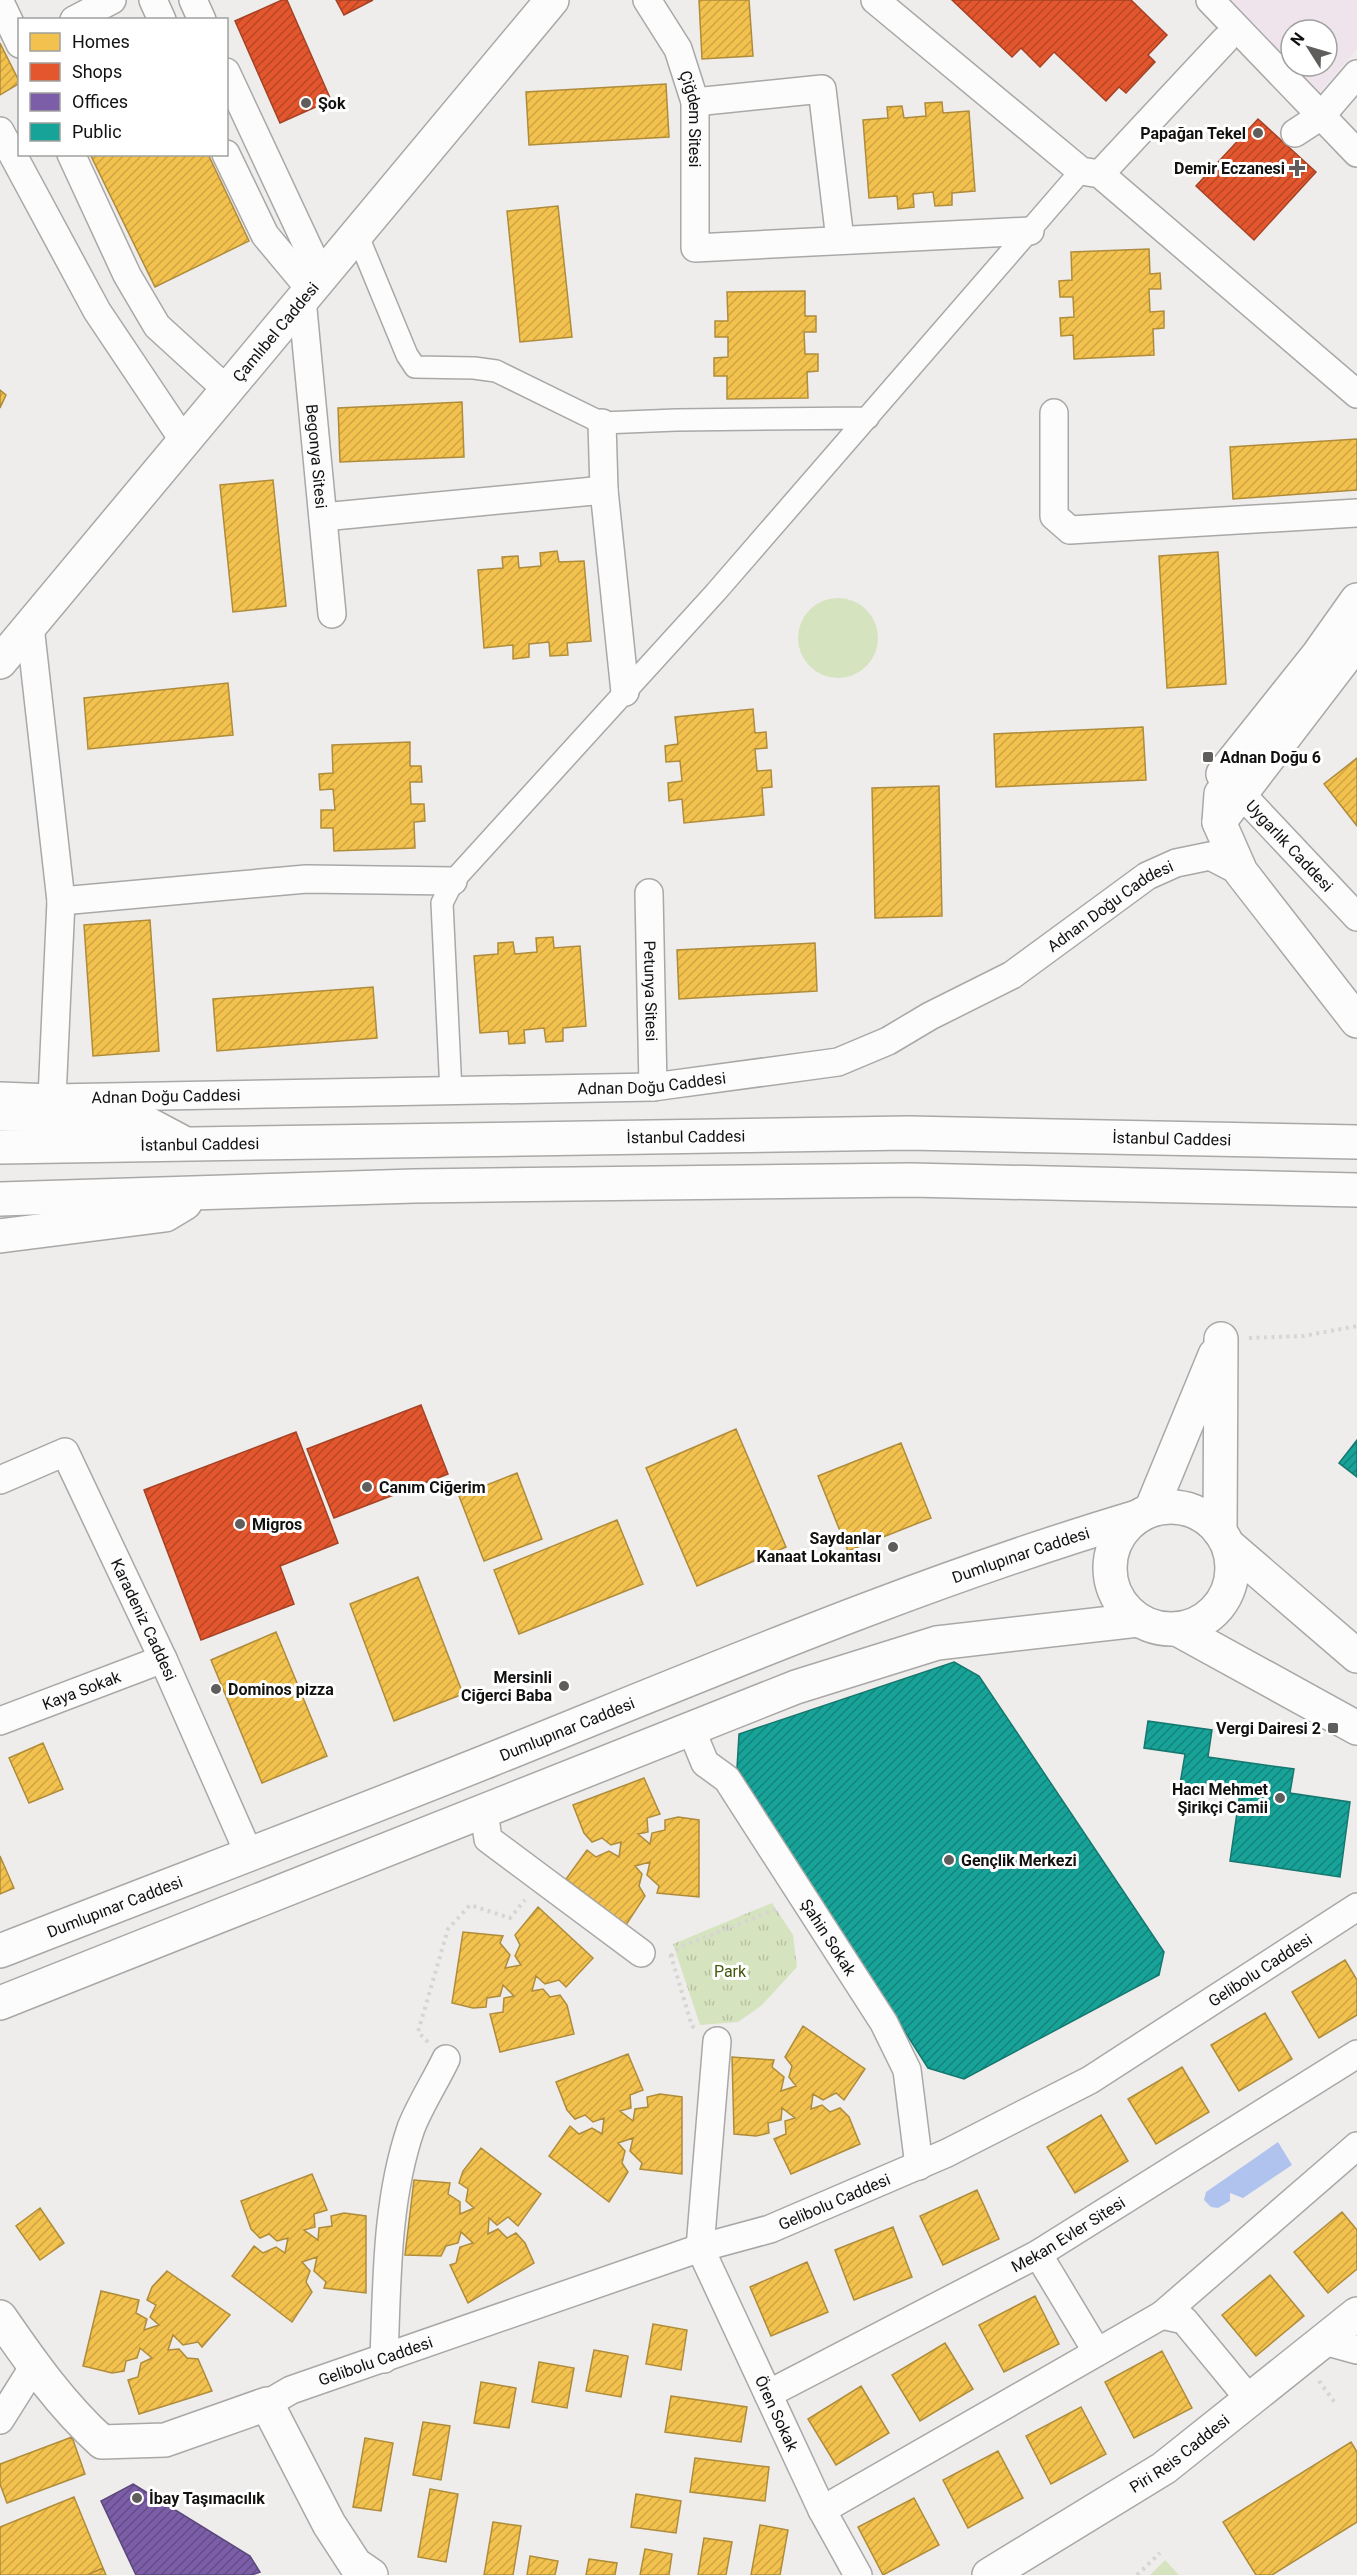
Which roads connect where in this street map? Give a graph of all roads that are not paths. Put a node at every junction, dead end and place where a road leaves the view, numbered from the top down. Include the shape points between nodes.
1 (112, 0) edge
2 (153, 0) edge
3 (193, 0) edge
4 (552, 0) edge
5 (647, 0) edge
6 (875, 0) edge
7 (1210, 0) edge
8 (0, 2) edge
9 (79, 18) edge
10 (161, 18) edge
11 (201, 18) edge
12 (18, 40) edge
13 (1224, 40) dead end
14 (1357, 74) edge
15 (228, 77) edge
16 (695, 102) junction
17 (1321, 116) junction
18 (0, 131) edge
19 (1295, 133) dead end
20 (1357, 153) edge
21 (72, 156) edge
22 (227, 156) edge
23 (1091, 173) junction
24 (1030, 231) junction
25 (357, 234) junction
26 (840, 240) junction
27 (311, 288) junction
28 (226, 389) junction
29 (1357, 394) edge
30 (1054, 413) dead end
31 (868, 418) junction
32 (602, 423) junction
33 (184, 441) junction
34 (604, 490) junction
35 (1357, 513) edge
36 (323, 517) junction
37 (1357, 600) edge
38 (332, 614) dead end
39 (30, 626) junction
40 (1357, 642) edge
41 (0, 662) edge
42 (625, 692) junction
43 (1232, 784) junction
44 (1241, 872) junction
45 (453, 881) junction
46 (649, 893) dead end
47 (61, 901) junction
48 (1357, 917) edge
49 (1357, 1021) edge
50 (652, 1087) junction
51 (451, 1092) junction
52 (0, 1096) edge
53 (51, 1098) junction
54 (0, 1114) edge
55 (1357, 1142) edge
56 (187, 1145) junction
57 (8, 1147) edge
58 (1357, 1190) edge
59 (202, 1193) junction
60 (9, 1199) edge
61 (0, 1236) edge
62 (0, 1480) edge
63 (1144, 1513) junction
64 (1224, 1538) junction
65 (1138, 1620) junction
66 (1177, 1629) junction
67 (1357, 1656) edge
68 (163, 1659) junction
69 (0, 1721) edge
70 (1357, 1728) edge
71 (691, 1729) junction
72 (484, 1811) junction
73 (249, 1854) junction
74 (1357, 1907) edge
75 (0, 1951) edge
76 (641, 1953) road end
77 (0, 2003) edge
78 (717, 2041) road end
79 (1357, 2054) edge
80 (446, 2059) road end
81 (1357, 2146) edge
82 (919, 2166) junction
83 (700, 2248) junction
84 (1038, 2254) junction
85 (1357, 2314) edge
86 (1162, 2315) junction
87 (0, 2317) edge
88 (1324, 2341) junction
89 (1357, 2350) edge
90 (1097, 2352) junction
91 (384, 2359) junction
92 (34, 2366) junction
93 (768, 2394) junction
94 (1250, 2400) junction
95 (267, 2404) junction
96 (0, 2420) edge
97 (822, 2510) junction
98 (371, 2575) edge
99 (858, 2575) edge
100 (989, 2575) edge

1 - 9 street
2 - 10 street
3 - 11 street
4 - 25 main road, Çamlıbel Caddesi
5 - 16 street, Çiğdem Sitesi via 678,49
6 - 23 street
7 - 17 street
8 - 12 street
13 - 23 street
14 - 17 street
15 - 27 street
16 - 26 street via 822,88
16 - 26 street, Çiğdem Sitesi via 695,248
17 - 19 street
17 - 20 street
18 - 33 street via 97,311
21 - 28 street via 127,275 157,326
22 - 27 street via 265,235
23 - 24 street
23 - 29 street
24 - 26 street
24 - 31 street
25 - 27 main road, Çamlıbel Caddesi
25 - 32 street via 414,367 496,371
27 - 28 main road, Çamlıbel Caddesi
27 - 36 street, Begonya Sitesi
28 - 33 main road, Çamlıbel Caddesi
30 - 35 street via 1054,516 1070,530
31 - 32 street
31 - 42 street
32 - 34 street
33 - 39 main road, Çamlıbel Caddesi
34 - 36 street
34 - 42 street
36 - 38 street, Begonya Sitesi
37 - 43 main road
39 - 41 main road, Çamlıbel Caddesi
39 - 47 street
40 - 43 main road
42 - 45 street
43 - 44 main road, Adnan Doğu Caddesi via 1219,822
43 - 48 street, Uygarlık Caddesi
44 - 49 main road, Adnan Doğu Caddesi
44 - 50 street, Adnan Doğu Caddesi via 1210,856 1176,863 1147,876 1012,975 888,1041 838,1062
45 - 47 street via 306,879
45 - 51 street via 442,903
46 - 50 street, Petunya Sitesi
47 - 53 street
50 - 51 street, Adnan Doğu Caddesi
51 - 53 street, Adnan Doğu Caddesi
52 - 53 street, Adnan Doğu Caddesi
54 - 56 main road via 107,1116 148,1124
55 - 56 main road, İstanbul Caddesi via 908,1133
56 - 57 main road, İstanbul Caddesi
58 - 59 main road via 911,1180 414,1186
59 - 60 main road
59 - 61 main road via 165,1215
62 - 68 street, Karadeniz Caddesi via 65,1452
63 - 64 main road via 1166,1507 1197,1512 1210,1520
63 - 64 main road via 1221,1339
63 - 65 main road via 1122,1531 1113,1549 1110,1568 1113,1588 1123,1606
63 - 73 main road, Dumlupınar Caddesi via 866,1610
64 - 66 main road via 1232,1563 1223,1599 1211,1614
64 - 67 main road
65 - 66 main road
65 - 71 main road via 937,1643 796,1687
66 - 70 main road
68 - 69 street, Kaya Sokak
68 - 73 street, Karadeniz Caddesi
71 - 72 main road
71 - 82 street, Şahin Sokak via 705,1762 727,1779 884,2023 907,2070
72 - 76 street via 488,1839
72 - 77 main road
73 - 75 main road, Dumlupınar Caddesi
74 - 82 street, Gelibolu Caddesi via 1090,2080
78 - 83 street
79 - 84 street, Mekan Evler Sitesi
80 - 91 street via 412,2127 396,2183
81 - 86 street
82 - 83 street, Gelibolu Caddesi via 770,2229
83 - 91 street, Gelibolu Caddesi
83 - 93 street, Ören Sokak
84 - 90 street
84 - 93 street, Mekan Evler Sitesi
85 - 88 main road, Piri Reis Caddesi
86 - 90 street
86 - 94 street via 1184,2320
87 - 92 main road
88 - 89 street
88 - 94 main road, Piri Reis Caddesi
90 - 97 street
91 - 95 street, Gelibolu Caddesi via 291,2390
92 - 95 main road via 79,2421 102,2442 165,2440
92 - 96 street
93 - 97 street, Ören Sokak
94 - 100 main road, Piri Reis Caddesi via 1164,2468
95 - 98 main road via 329,2524 355,2564
97 - 99 street, Ören Sokak

